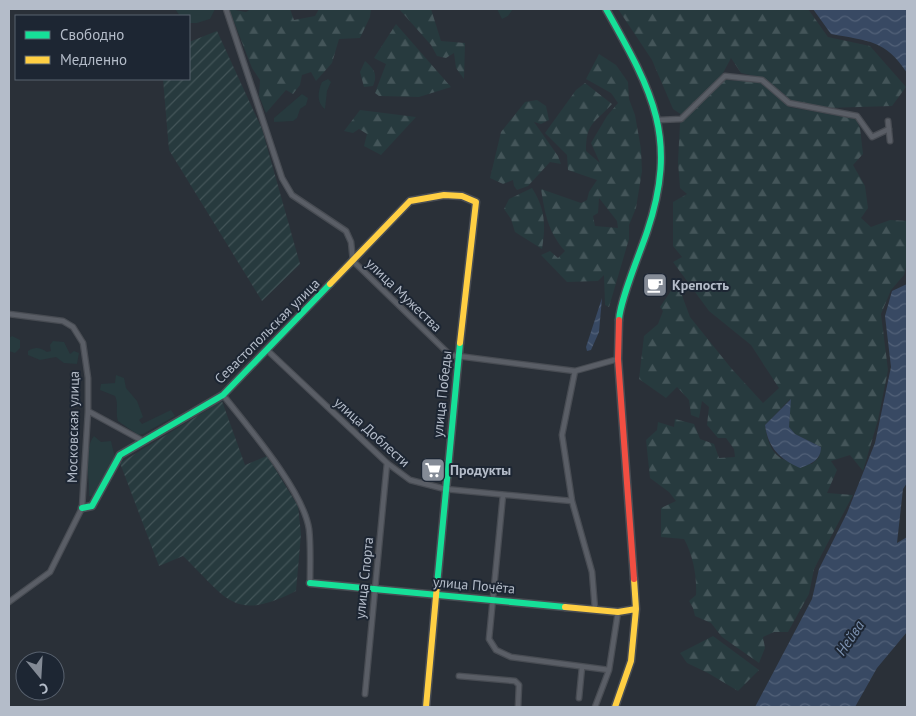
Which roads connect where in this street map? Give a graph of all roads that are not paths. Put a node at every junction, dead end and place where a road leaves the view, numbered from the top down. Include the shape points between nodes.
1 (226, 9) edge
2 (606, 9) edge
3 (659, 120) junction
4 (888, 121) dead end
5 (889, 129) junction
6 (890, 141) dead end
7 (476, 202) joint
8 (353, 261) junction
9 (9, 314) edge
10 (267, 350) junction
11 (458, 358) junction
12 (618, 358) junction
13 (575, 371) junction
14 (223, 395) junction
15 (88, 411) junction
16 (143, 441) junction
17 (387, 463) junction
18 (445, 490) junction
19 (503, 495) junction
20 (572, 501) junction
21 (82, 508) junction
22 (310, 583) joint
23 (374, 588) junction
24 (436, 594) junction
25 (492, 599) junction
26 (9, 602) edge
27 (595, 609) junction
28 (636, 609) junction
29 (618, 612) junction
30 (582, 667) junction
31 (610, 670) junction
32 (459, 676) dead end
33 (364, 694) dead end
34 (579, 698) dead end
35 (426, 707) edge
36 (518, 707) edge
37 (595, 707) edge
38 (615, 707) edge

1 - 8 street, улица Мужества via 282,178 292,196 346,231
2 - 3 street via 640,68
3 - 5 street via 681,119 725,76 762,80 789,103 857,116 872,137
3 - 12 street via 662,156 657,203 619,316
4 - 5 street
5 - 6 street
7 - 8 street, Севастопольская улица via 469,196 410,201
7 - 11 street, улица Победы
8 - 10 street, Севастопольская улица
8 - 11 street, улица Мужества via 450,355
9 - 15 street, Московская улица via 63,320 73,327 83,343
10 - 14 street, Севастопольская улица
10 - 17 street, улица Доблести
11 - 13 street, улица Мужества
11 - 18 street, улица Победы
12 - 13 street, улица Мужества
12 - 28 street
13 - 20 street via 562,435
14 - 16 street, Севастопольская улица
14 - 22 street via 268,452 300,504 308,528
15 - 16 street
15 - 21 street, Московская улица
16 - 21 street, Севастопольская улица via 120,455 92,506
17 - 18 street, улица Доблести via 410,480
17 - 23 street, улица Спорта
18 - 19 street, улица Доблести
18 - 24 street, улица Победы
19 - 20 street, улица Доблести
19 - 25 street
20 - 27 street via 592,572
21 - 26 street via 50,572
22 - 23 street, улица Почёта
23 - 24 street, улица Почёта
23 - 33 street, улица Спорта
24 - 25 street, улица Почёта
24 - 35 street, улица Победы
25 - 27 street, улица Почёта
25 - 30 street via 489,639 496,650 511,657
27 - 29 street, улица Почёта
28 - 29 street, улица Почёта
28 - 38 street via 631,660
29 - 31 street
30 - 31 street
30 - 34 street
31 - 37 street
32 - 36 street via 516,681 520,685

